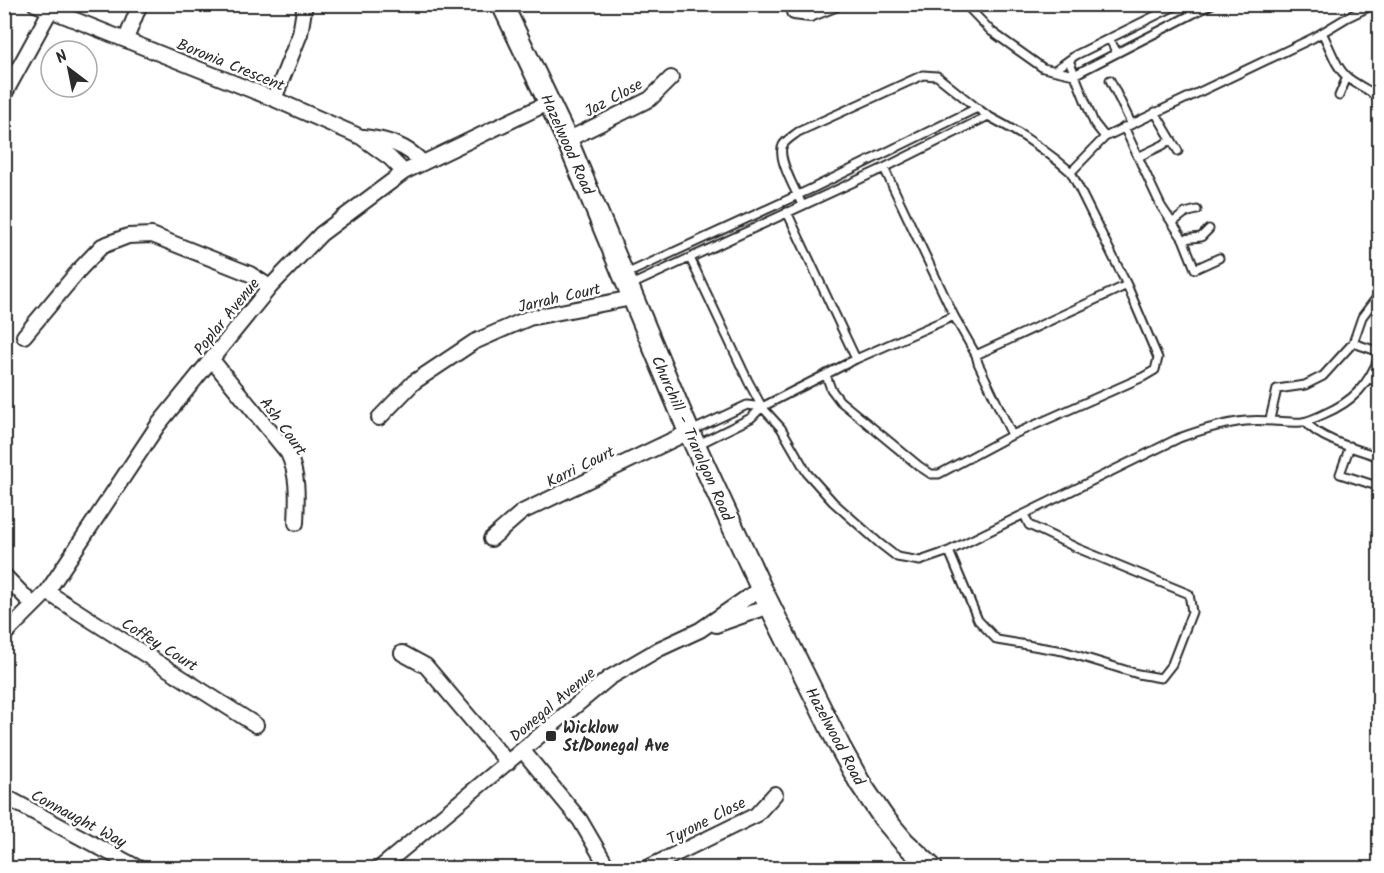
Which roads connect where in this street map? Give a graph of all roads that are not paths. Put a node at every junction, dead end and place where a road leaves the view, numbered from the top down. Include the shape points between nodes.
1 (35, 4) edge
2 (140, 4) edge
3 (305, 4) edge
4 (502, 4) edge
5 (835, 4) edge
6 (965, 4) edge
7 (1179, 4) edge
8 (1212, 4) edge
9 (1375, 4) edge
10 (50, 11) junction
11 (794, 12) dead end
12 (1152, 17) junction
13 (1160, 32) junction
14 (1322, 33) junction
15 (1109, 38) junction
16 (126, 39) junction
17 (1117, 53) junction
18 (1069, 60) junction
19 (1055, 70) junction
20 (1074, 75) junction
21 (1347, 77) junction
22 (671, 78) dead end
23 (1110, 80) dead end
24 (4, 95) edge
25 (1339, 96) dead end
26 (274, 99) junction
27 (550, 102) junction
28 (1380, 103) edge
29 (977, 108) junction
30 (1155, 112) junction
31 (988, 116) junction
32 (1131, 123) junction
33 (1124, 127) junction
34 (1105, 136) junction
35 (362, 137) junction
36 (1171, 139) junction
37 (567, 140) junction
38 (1178, 151) dead end
39 (1138, 157) junction
40 (423, 163) junction
41 (884, 168) junction
42 (404, 172) junction
43 (1071, 172) junction
44 (811, 189) junction
45 (798, 195) junction
46 (815, 199) junction
47 (776, 205) junction
48 (802, 205) junction
49 (1197, 210) dead end
50 (784, 214) junction
51 (1172, 223) junction
52 (1209, 229) dead end
53 (1183, 239) junction
54 (690, 258) junction
55 (1219, 258) dead end
56 (1127, 285) junction
57 (628, 286) junction
58 (270, 287) junction
59 (1380, 292) edge
60 (954, 315) junction
61 (24, 336) dead end
62 (1353, 343) junction
63 (1380, 354) edge
64 (976, 355) junction
65 (856, 358) junction
66 (212, 360) junction
67 (826, 375) junction
68 (1369, 379) junction
69 (1380, 382) edge
70 (762, 407) junction
71 (379, 418) dead end
72 (1270, 419) junction
73 (1306, 422) junction
74 (1012, 435) junction
75 (692, 439) junction
76 (1350, 446) junction
77 (1380, 457) edge
78 (1380, 488) edge
79 (1024, 514) junction
80 (296, 523) dead end
81 (491, 538) dead end
82 (949, 551) junction
83 (4, 575) edge
84 (761, 588) junction
85 (47, 592) junction
86 (33, 605) junction
87 (770, 606) junction
88 (700, 630) junction
89 (4, 634) edge
90 (402, 653) dead end
91 (256, 725) dead end
92 (523, 751) junction
93 (508, 763) junction
94 (775, 794) dead end
95 (4, 796) edge
96 (138, 868) edge
97 (380, 868) edge
98 (608, 868) edge
99 (647, 868) edge
100 (932, 868) edge

1 - 10 street, Boronia Crescent
2 - 16 street
3 - 26 street via 300,34
4 - 27 main road, Hazelwood Road
5 - 11 street via 810,14
6 - 19 lane via 1007,43 1043,68
7 - 12 lane
8 - 13 lane
9 - 14 lane
10 - 16 street, Boronia Crescent
10 - 24 street
12 - 13 lane
12 - 15 lane
13 - 17 lane
14 - 21 lane
14 - 30 lane
15 - 17 lane
15 - 18 lane
16 - 26 street, Boronia Crescent
17 - 20 lane
18 - 19 lane
18 - 20 lane
19 - 20 lane
20 - 34 lane via 1094,123
21 - 25 lane
21 - 28 lane
22 - 37 street, Jaz Close via 650,99
23 - 32 lane
26 - 35 street, Boronia Crescent
27 - 37 main road, Hazelwood Road
27 - 40 street, Poplar Avenue
29 - 31 lane
29 - 44 lane
29 - 45 lane via 937,76 923,75 798,132 781,150
30 - 32 lane
30 - 36 lane
31 - 41 lane
31 - 43 lane
32 - 33 lane
33 - 34 lane
33 - 39 lane
34 - 43 lane
35 - 40 street via 399,145
35 - 42 street, Boronia Crescent
36 - 38 lane
36 - 39 lane
37 - 57 main road, Hazelwood Road
39 - 51 lane
40 - 42 street, Poplar Avenue
41 - 46 lane
41 - 60 lane
42 - 58 street, Poplar Avenue via 321,234
43 - 56 lane
44 - 45 lane
44 - 46 lane
45 - 47 lane
45 - 48 lane
46 - 48 lane
47 - 50 lane
47 - 57 lane
48 - 50 lane
49 - 51 lane
50 - 54 lane
50 - 65 lane
51 - 53 lane
52 - 53 lane via 1201,237
53 - 55 lane via 1195,269
54 - 57 lane
54 - 70 lane
56 - 64 lane
56 - 74 lane via 1156,351 1155,370
57 - 71 street, Jarrah Court via 529,318 474,342 414,382
57 - 75 main road, Churchill - Traralgon Road
58 - 61 street via 250,274 153,235 128,236 102,246
58 - 66 street, Poplar Avenue
59 - 62 lane via 1362,317
60 - 64 lane
60 - 65 lane
62 - 63 lane
62 - 72 lane via 1323,376 1305,385 1277,389
63 - 68 lane
64 - 74 lane
65 - 67 lane
66 - 80 street, Ash Court via 288,453 296,469
66 - 85 street, Poplar Avenue via 158,425
67 - 70 lane
67 - 74 lane via 840,401 931,474 939,474
68 - 69 lane
68 - 73 lane via 1358,394
70 - 75 lane via 751,418
70 - 75 lane via 747,405
70 - 82 lane via 781,428 807,473 833,502 897,557 920,561
72 - 73 lane
72 - 79 lane via 1208,428 1179,438
73 - 76 lane via 1311,429
75 - 81 street, Karri Court via 522,512
75 - 84 main road, Churchill - Traralgon Road
76 - 77 lane
76 - 78 lane via 1340,474
79 - 82 lane
79 - 82 lane via 1029,525 1190,594 1192,612 1172,664 1161,678 1137,675 1063,651 997,640 978,620
83 - 86 street
84 - 87 main road, Hazelwood Road
84 - 88 street, Donegal Avenue
85 - 86 street, Poplar Avenue
85 - 91 street, Coffey Court
86 - 89 street, Poplar Avenue
87 - 88 street
87 - 100 main road, Hazelwood Road via 860,783 904,842
88 - 92 street, Donegal Avenue via 609,678
90 - 93 street via 426,666
92 - 93 street, Donegal Avenue
92 - 98 street via 580,820
93 - 97 street, Donegal Avenue
94 - 99 street, Tyrone Close via 756,815
95 - 96 street, Connaught Way

